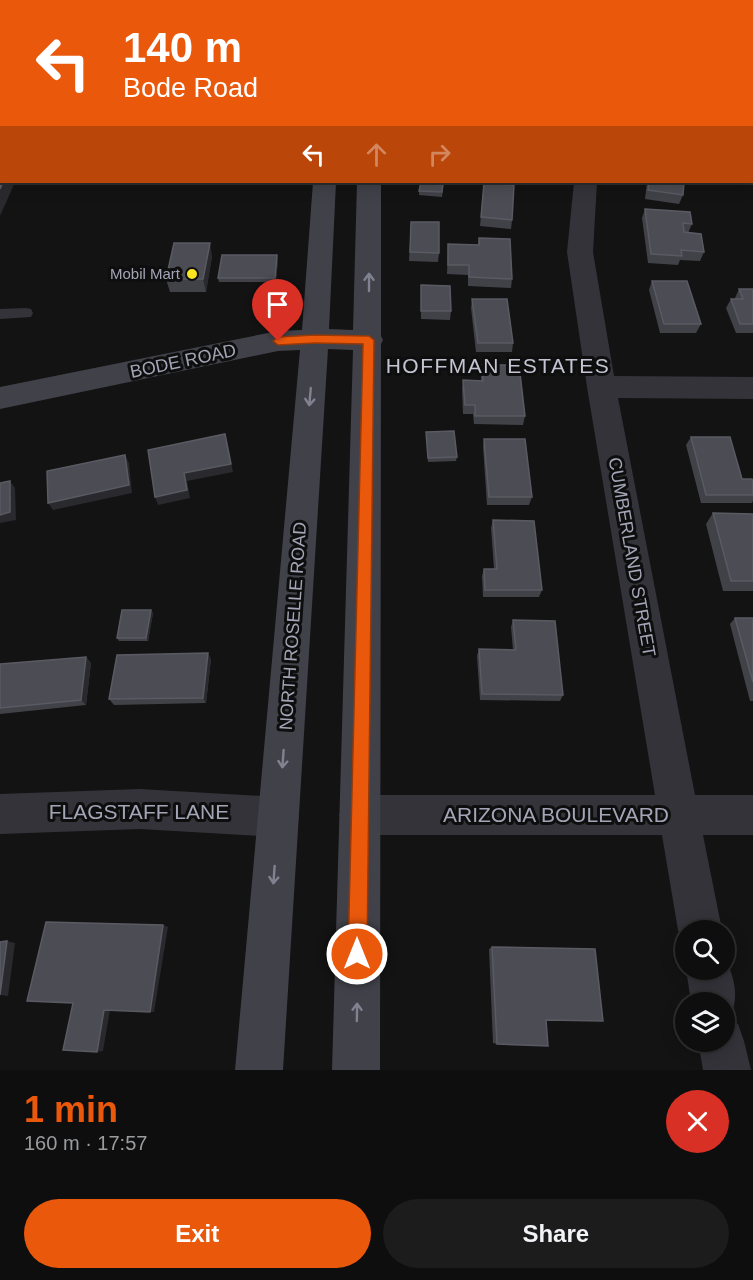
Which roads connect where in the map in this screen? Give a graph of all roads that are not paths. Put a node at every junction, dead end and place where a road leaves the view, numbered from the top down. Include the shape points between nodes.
1 (324, 183) edge
2 (369, 183) edge
3 (585, 183) edge
4 (26, 313) dead end
5 (0, 314) edge
6 (315, 339) junction
7 (369, 340) junction
8 (601, 387) junction
9 (753, 388) edge
10 (0, 398) edge
11 (0, 813) edge
12 (359, 815) junction
13 (678, 815) junction
14 (753, 815) edge
15 (279, 817) junction
16 (698, 920) edge
17 (724, 1052) edge
18 (259, 1070) edge
19 (356, 1070) edge
20 (727, 1070) edge

1 - 6 main road, NORTH ROSELLE ROAD
7 -> 2 main road
3 - 8 street, CUMBERLAND STREET via 580,252
4 - 5 lane
6 - 7 main road, BODE ROAD
6 - 10 main road, BODE ROAD via 278,341
6 -> 15 main road, NORTH ROSELLE ROAD
7 - 12 main road
8 - 9 street
8 - 13 street, CUMBERLAND STREET
11 - 15 street, FLAGSTAFF LANE via 69,809 222,811
12 - 13 street, ARIZONA BOULEVARD
19 -> 12 main road
13 - 14 street, ARIZONA BOULEVARD
13 - 16 street, CUMBERLAND STREET
15 -> 18 main road, NORTH ROSELLE ROAD
17 - 20 street

